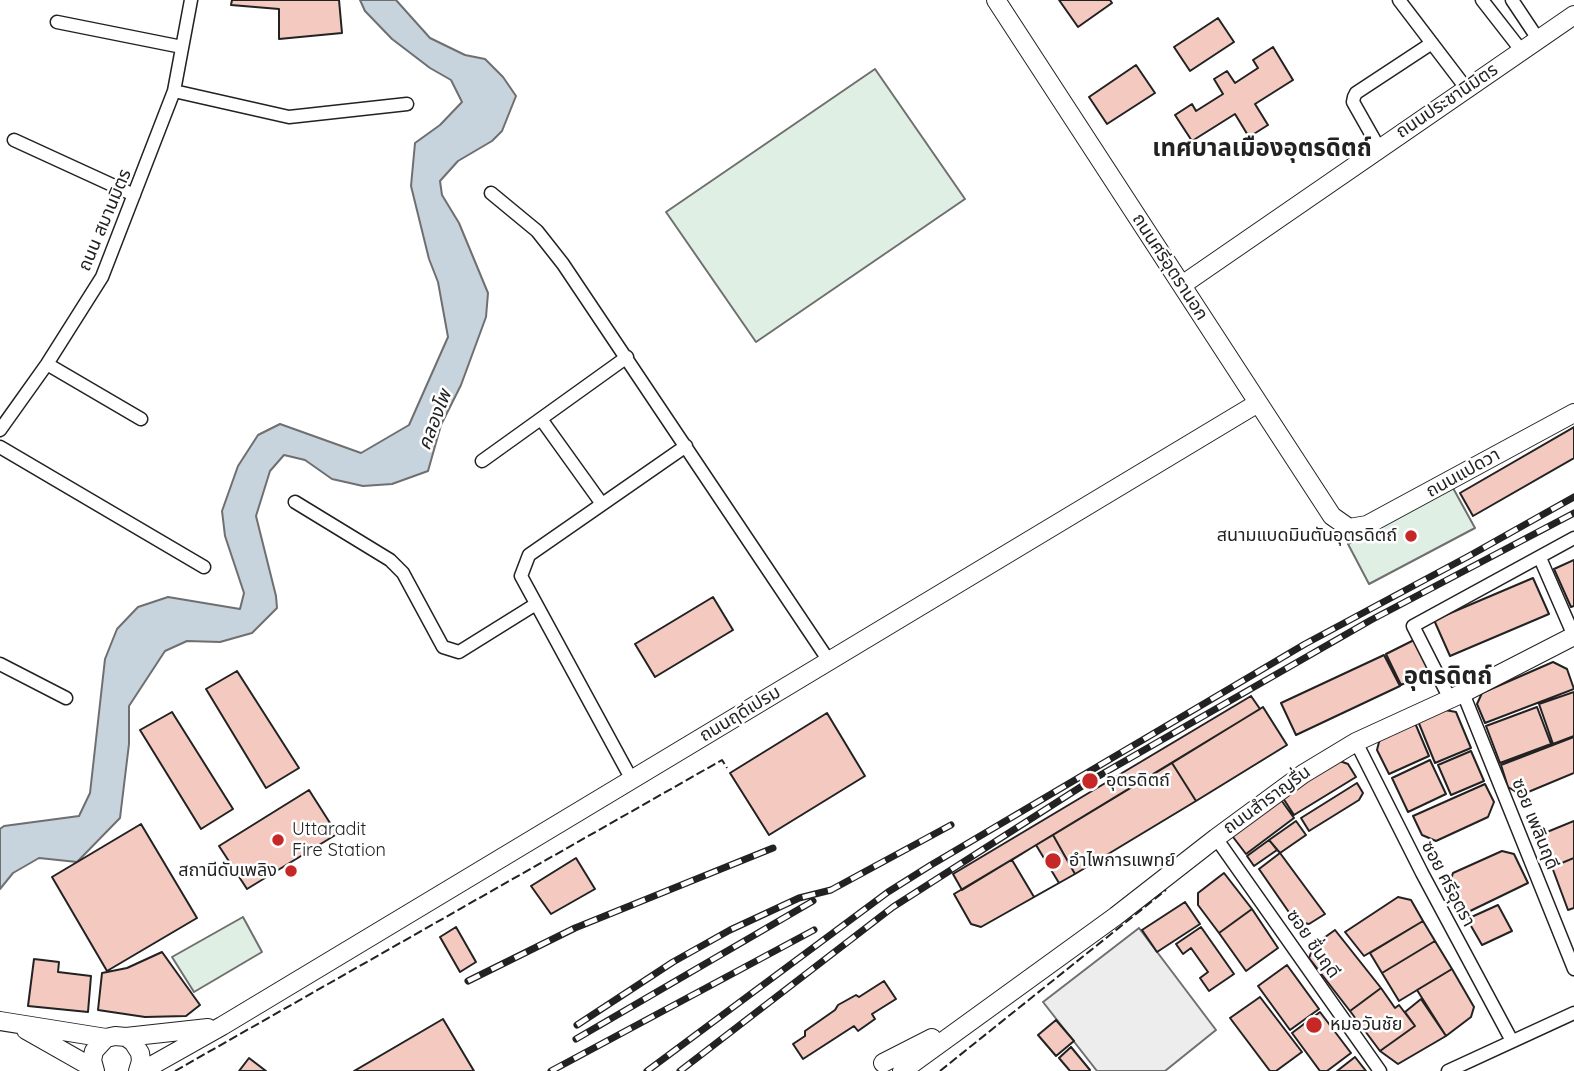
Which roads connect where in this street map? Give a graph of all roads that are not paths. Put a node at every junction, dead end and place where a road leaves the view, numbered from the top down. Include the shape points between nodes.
1 (191, 0) edge
2 (996, 0) edge
3 (1399, 0) edge
4 (1482, 0) edge
5 (1512, 0) edge
6 (1574, 15) edge
7 (57, 22) dead end
8 (1538, 39) junction
9 (1432, 43) junction
10 (182, 47) junction
11 (1521, 50) junction
12 (1466, 88) junction
13 (174, 91) junction
14 (407, 103) dead end
15 (14, 140) dead end
16 (1378, 148) junction
17 (491, 193) dead end
18 (134, 195) junction
19 (1182, 285) junction
20 (627, 357) junction
21 (47, 364) junction
22 (1258, 403) junction
23 (1574, 413) edge
24 (141, 419) dead end
25 (541, 419) junction
26 (0, 430) edge
27 (686, 446) junction
28 (0, 447) edge
29 (482, 461) dead end
30 (295, 502) dead end
31 (602, 504) junction
32 (1349, 528) joint
33 (1574, 538) edge
34 (1540, 558) junction
35 (204, 567) dead end
36 (536, 604) junction
37 (1574, 636) edge
38 (830, 661) junction
39 (0, 664) edge
40 (1456, 696) junction
41 (66, 698) dead end
42 (1356, 741) junction
43 (632, 780) junction
44 (1216, 838) junction
45 (1574, 969) edge
46 (988, 1010) junction
47 (1574, 1013) edge
48 (6, 1022) edge
49 (222, 1026) junction
50 (126, 1037) junction
51 (106, 1038) junction
52 (1512, 1041) junction
53 (879, 1069) edge
54 (94, 1070) edge
55 (140, 1071) edge
56 (902, 1071) edge
57 (1380, 1071) edge
58 (1448, 1071) edge

1 - 10 street, ถนน สมานมิตร
2 - 19 main road, ถนนศรีอุตรานอก
3 - 9 street
4 - 11 street
5 - 8 street
6 - 8 main road, ถนนประชานิมิตร
7 - 10 street
8 - 11 main road, ถนนประชานิมิตร
9 - 12 street
9 - 16 street via 1356,93 1353,102
10 - 13 street, ถนน สมานมิตร
11 - 12 main road, ถนนประชานิมิตร
12 - 16 main road, ถนนประชานิมิตร
13 - 14 street via 289,117
13 - 18 street, ถนน สมานมิตร
15 - 18 street
16 - 19 main road, ถนนประชานิมิตร
17 - 20 street via 537,231
18 - 21 street, ถนน สมานมิตร via 102,277
19 - 22 main road, ถนนศรีอุตรานอก
20 - 25 street
20 - 27 street
21 - 24 street
21 - 26 street, ถนน สมานมิตร
22 - 32 main road, ถนนศรีอุตรานอก via 1332,516
22 - 38 main road, ถนนฤดีเปรม
23 - 32 main road, ถนนแปดวา via 1367,525
25 - 29 street
25 - 31 street
27 - 31 street
27 - 38 street
28 - 35 street
30 - 36 street via 390,560 403,573 443,647 459,652
31 - 36 street via 528,555 521,576
33 - 34 street
34 - 37 street
34 - 40 street, ซอย เพลินฤดี via 1413,626
36 - 43 street
37 - 40 main road, ถนนสำราญรื่น
38 - 43 main road, ถนนฤดีเปรม
39 - 41 street
40 - 42 main road, ถนนสำราญรื่น
40 - 45 street, ซอย เพลินฤดี
42 - 44 main road, ถนนสำราญรื่น
42 - 52 street, ซอย ศรีอุตรา
43 - 49 main road, ถนนฤดีเปรม
44 - 46 main road, ถนนสำราญรื่น
44 - 57 street, ซอย ชื่นฤดี
46 - 53 main road, ถนนสำราญรื่น
46 - 56 main road, ถนนสำราญรื่น
47 - 52 street
48 - 51 main road, ถนนฤดีเปรม
48 - 54 main road via 58,1046
49 - 50 main road, ถนนฤดีเปรม
49 - 55 main road, ถนนฤดีเปรม
50 - 51 main road, ถนนฤดีเปรม
50 - 55 main road via 140,1053
51 - 54 main road via 93,1051
52 - 58 street

